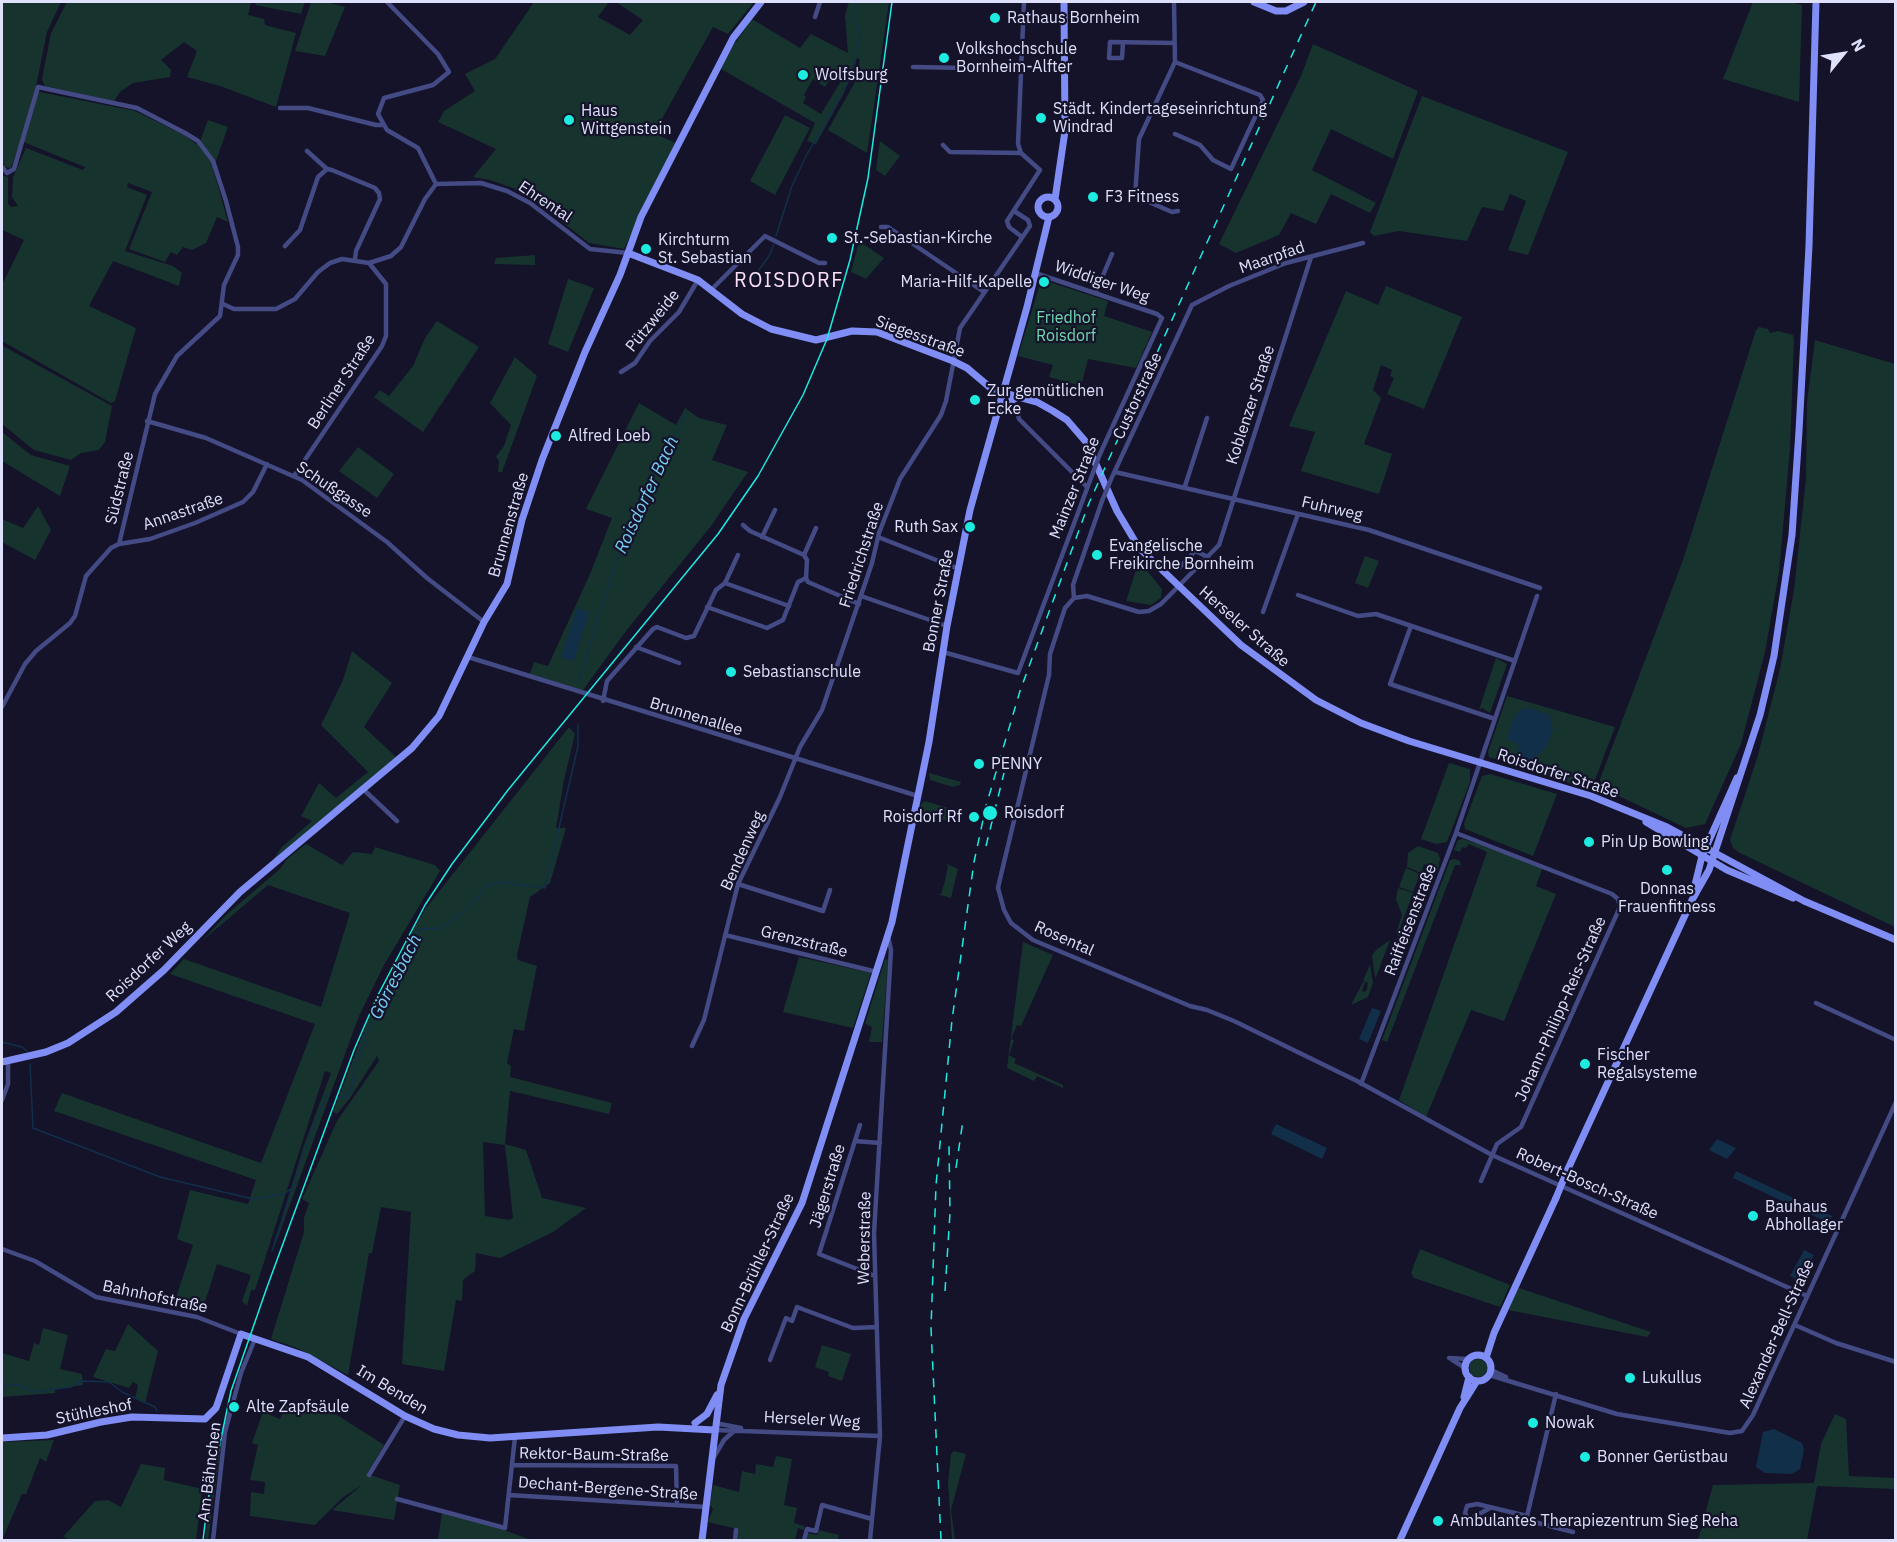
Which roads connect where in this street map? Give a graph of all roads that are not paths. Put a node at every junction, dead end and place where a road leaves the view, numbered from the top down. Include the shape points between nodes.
1 (387, 2) edge
2 (761, 2) edge
3 (820, 2) edge
4 (1024, 2) edge
5 (1064, 2) edge
6 (1174, 2) edge
7 (1254, 2) edge
8 (1304, 2) edge
9 (1816, 2) edge
10 (815, 17) dead end
11 (1174, 42) junction
12 (1123, 43) junction
13 (1175, 62) junction
14 (913, 67) dead end
15 (1022, 69) junction
16 (280, 108) dead end
17 (382, 125) junction
18 (1175, 134) dead end
19 (943, 145) dead end
20 (308, 151) dead end
21 (1021, 153) junction
22 (2, 167) edge
23 (327, 169) junction
24 (1056, 178) junction
25 (436, 184) junction
26 (1046, 196) junction
27 (1055, 199) junction
28 (1014, 211) junction
29 (1178, 211) dead end
30 (1046, 217) junction
31 (881, 226) dead end
32 (1022, 237) junction
33 (1363, 243) dead end
34 (285, 246) dead end
35 (628, 253) junction
36 (1112, 254) dead end
37 (1311, 257) junction
38 (355, 259) junction
39 (369, 263) junction
40 (825, 263) dead end
41 (1035, 273) junction
42 (698, 280) junction
43 (712, 290) junction
44 (984, 292) junction
45 (1096, 292) junction
46 (222, 304) junction
47 (1192, 305) joint
48 (234, 309) junction
49 (220, 316) junction
50 (1161, 316) joint
51 (953, 361) junction
52 (621, 372) dead end
53 (1001, 392) junction
54 (1020, 397) junction
55 (997, 409) junction
56 (1017, 411) dead end
57 (1207, 418) dead end
58 (147, 421) junction
59 (267, 464) junction
60 (1114, 475) junction
61 (294, 476) junction
62 (1185, 486) junction
63 (1087, 487) junction
64 (1235, 498) junction
65 (775, 510) dead end
66 (1298, 514) junction
67 (743, 525) dead end
68 (816, 528) dead end
69 (762, 537) junction
70 (878, 537) junction
71 (119, 544) junction
72 (738, 555) dead end
73 (804, 555) junction
74 (1208, 557) junction
75 (1180, 567) dead end
76 (958, 569) junction
77 (806, 578) junction
78 (725, 583) junction
79 (1179, 587) junction
80 (1540, 588) dead end
81 (1298, 595) dead end
82 (861, 596) junction
83 (1537, 596) dead end
84 (1074, 598) junction
85 (859, 603) junction
86 (707, 606) junction
87 (789, 606) junction
88 (1263, 612) dead end
89 (484, 622) junction
90 (947, 626) junction
91 (1411, 626) junction
92 (636, 647) junction
93 (943, 652) junction
94 (468, 657) junction
95 (1515, 661) junction
96 (679, 663) dead end
97 (603, 701) junction
98 (2, 707) edge
99 (1495, 719) junction
100 (1747, 757) junction
101 (795, 759) junction
102 (1481, 764) junction
103 (364, 790) junction
104 (918, 796) junction
105 (1628, 811) junction
106 (397, 821) dead end
107 (321, 826) joint
108 (1456, 832) junction
109 (1706, 847) junction
110 (1715, 852) junction
111 (1702, 856) junction
112 (1713, 861) junction
113 (738, 884) junction
114 (830, 890) dead end
115 (1692, 900) junction
116 (1804, 901) junction
117 (725, 935) junction
118 (888, 936) junction
119 (1896, 940) edge
120 (877, 972) junction
121 (1816, 1003) dead end
122 (1896, 1040) edge
123 (692, 1047) dead end
124 (5, 1061) edge
125 (1361, 1084) junction
126 (2, 1100) edge
127 (1896, 1102) edge
128 (860, 1125) dead end
129 (855, 1141) junction
130 (880, 1143) junction
131 (1492, 1155) junction
132 (1481, 1181) dead end
133 (2, 1249) edge
134 (875, 1276) junction
135 (1807, 1296) junction
136 (1795, 1325) junction
137 (877, 1327) junction
138 (241, 1334) junction
139 (255, 1339) junction
140 (1483, 1357) junction
141 (1468, 1359) junction
142 (770, 1360) dead end
143 (1896, 1362) edge
144 (1465, 1368) junction
145 (1490, 1372) junction
146 (1473, 1379) junction
147 (721, 1385) junction
148 (1556, 1394) junction
149 (405, 1416) junction
150 (695, 1423) junction
151 (715, 1426) junction
152 (681, 1427) junction
153 (743, 1429) junction
154 (734, 1431) junction
155 (880, 1436) junction
156 (515, 1437) junction
157 (2, 1438) edge
158 (512, 1465) junction
159 (710, 1465) junction
160 (369, 1475) dead end
161 (509, 1495) junction
162 (397, 1499) dead end
163 (677, 1505) junction
164 (706, 1507) junction
165 (1490, 1508) junction
166 (1527, 1516) junction
167 (872, 1519) junction
168 (736, 1530) dead end
169 (1573, 1532) dead end
170 (213, 1540) edge
171 (702, 1540) edge
172 (735, 1540) edge
173 (804, 1540) edge
174 (870, 1540) edge
175 (1400, 1540) edge

1 - 17 street via 438,54 449,72 433,85 384,98 378,114
2 - 35 street, Brunnenstraße via 723,55 641,217
3 - 10 street
4 - 15 street
5 - 24 street via 1065,131
6 - 11 street
7 - 8 street via 1276,11 1286,11
9 - 100 street via 1809,246 1792,535 1774,656
11 - 12 street
11 - 13 street
12 - 12 street via 1110,42 1109,58 1122,58
13 - 18 street via 1263,99 1231,169 1213,160 1200,145
13 - 29 street via 1139,140 1135,196
14 - 15 street
15 - 21 street via 1018,144
16 - 17 street via 308,108
17 - 25 street via 418,148
19 - 21 street via 950,152
20 - 23 street
21 - 28 street via 1040,170
22 - 46 street via 11,172 38,87 137,108 185,133 213,161 238,240 238,255 224,285
23 - 34 street via 318,177 300,230
23 - 38 street via 379,193
24 - 26 street
24 - 27 street
25 - 35 street, Ehrental via 481,183 507,191 530,203 590,249
25 - 39 street via 401,247 391,256
26 - 27 street
26 - 30 street via 1037,205
27 - 30 street via 1058,210
28 - 32 street via 1007,224
28 - 32 street, Friedrichstraße via 1028,219
30 - 41 street, Bonner Straße
31 - 44 street
32 - 44 street, Friedrichstraße
33 - 37 street, Maarpfad
35 - 42 street, Siegesstraße
35 - 89 street, Brunnenstraße via 542,460 507,584
36 - 45 street
37 - 47 street, Maarpfad via 1267,271
37 - 64 street, Koblenzer Straße
38 - 39 street
38 - 48 street via 330,263 286,305 276,309
39 - 61 street, Berliner Straße via 386,284 386,336
40 - 43 street via 765,236
41 - 45 street, Widdiger Weg
41 - 53 street, Bonner Straße
42 - 43 street, Siegesstraße
42 - 52 street, Pützweide via 679,312 634,363
43 - 51 street, Siegesstraße via 742,314 792,336 823,340 865,330
44 - 51 street, Friedrichstraße via 960,328
45 - 50 street, Widdiger Weg
46 - 48 street
46 - 49 street
47 - 60 street, Custorstraße
48 - 49 street, Südstraße
49 - 58 street, Südstraße via 172,362 155,394
50 - 63 street, Mainzer Straße, bridge via 1154,340
51 - 53 street, Siegesstraße via 967,368 985,386
51 - 70 street, Friedrichstraße via 941,415 900,479
53 - 54 street, Herseler Straße
53 - 55 street, Bonner Straße
54 - 55 street
54 - 79 street, Herseler Straße via 1053,411 1077,430 1128,532
55 - 76 street, Bonner Straße
56 - 63 street via 1019,420
57 - 62 street
58 - 59 street, Schußgasse via 206,438
58 - 71 street, Südstraße
59 - 61 street, Schußgasse
59 - 71 street, Annastraße via 254,492 223,513 150,539
60 - 62 street, Fuhrweg
60 - 84 street, Custorstraße, bridge via 1073,585
61 - 89 street, Schußgasse via 387,542
62 - 64 street, Fuhrweg
63 - 93 street, Mainzer Straße via 1018,673
64 - 66 street, Fuhrweg
64 - 74 street, Koblenzer Straße via 1219,545
65 - 69 street
66 - 80 street, Fuhrweg via 1370,530
66 - 88 street
67 - 69 street
68 - 73 street
69 - 73 street
70 - 76 street
70 - 82 street, Friedrichstraße
71 - 98 street, Südstraße via 95,563 75,616 23,666
72 - 78 street
73 - 77 street
74 - 75 street via 1195,551
74 - 79 street, Koblenzer Straße
76 - 90 street, Bonner Straße
77 - 85 street
77 - 87 street via 798,582
78 - 86 street
78 - 87 street
79 - 84 street via 1156,608 1144,612 1087,596
79 - 102 street, Herseler Straße via 1258,659 1316,700 1374,728
81 - 91 street via 1358,616 1376,614
82 - 85 street, Friedrichstraße
82 - 90 street
83 - 95 street, Raiffeisenstraße
84 - 125 street, Rosental via 1065,608 1050,654 1049,675 1000,879 1000,900 1011,923 1033,940 1190,1006 1216,1013
85 - 101 street, Friedrichstraße via 822,710
86 - 87 street via 770,627 783,620
86 - 92 street via 690,639 657,627
89 - 94 street, Brunnenstraße
90 - 93 street, Bonner Straße
91 - 95 street
91 - 99 street via 1390,684
92 - 96 street
92 - 97 street via 608,681
93 - 104 street, Bonner Straße
94 - 97 street, Brunnenallee
94 - 103 street, Brunnenstraße via 439,716 411,748
95 - 99 street, Raiffeisenstraße
97 - 101 street, Brunnenallee
99 - 102 street, Raiffeisenstraße
100 - 109 street
100 - 110 street
101 - 104 street, Brunnenallee
101 - 113 street, Bendenweg
102 - 105 street, Roisdorfer Straße via 1562,786
102 - 108 street, Raiffeisenstraße
103 - 106 street
103 - 107 street, Brunnenstraße
104 - 118 street, Bonner Straße
105 - 109 street, Roisdorfer Straße
105 - 111 street, Roisdorfer Straße
107 - 124 street, Roisdorfer Weg via 240,892 164,970 104,1021 60,1046
108 - 125 street, Raiffeisenstraße
108 - 131 street, Johann-Philipp-Reis-Straße via 1612,894 1620,902 1521,1127 1497,1144
109 - 110 street, Roisdorfer Straße
109 - 111 street
110 - 112 street
110 - 116 street, Roisdorfer Straße
111 - 112 street, Roisdorfer Straße
111 - 115 street
112 - 115 street
112 - 116 street, Roisdorfer Straße via 1773,891
113 - 114 street via 823,911
113 - 117 street, Bendenweg
115 - 140 street, bridge
116 - 119 street, Roisdorfer Straße
117 - 120 street, Grenzstraße
117 - 123 street, Bendenweg via 704,1020
118 - 120 street, Bonner Straße
118 - 130 street, Weberstraße via 891,950
120 - 147 street, Bonn-Brühler-Straße via 802,1203 744,1319
121 - 122 street
124 - 126 street, Roisdorfer Weg via 8,1084
125 - 131 street, Robert-Bosch-Straße
127 - 135 street, Alexander-Bell-Straße
128 - 129 street, Jägerstraße
129 - 130 street
129 - 134 street, Jägerstraße via 819,1254
130 - 134 street, Weberstraße
131 - 132 street, Johann-Philipp-Reis-Straße
131 - 135 street, Robert-Bosch-Straße
133 - 138 street, Bahnhofstraße via 35,1261 96,1298 197,1317
134 - 137 street, Weberstraße
135 - 136 street, Alexander-Bell-Straße
136 - 143 street
136 - 148 street, Alexander-Bell-Straße via 1750,1422 1738,1432 1617,1414
137 - 142 street via 852,1328 797,1307 792,1321 786,1318
137 - 155 street, Weberstraße
138 - 139 street, Im Benden
138 - 157 street, Stühleshof via 216,1408 206,1419 132,1417 47,1435
139 - 149 street, Im Benden via 321,1364
139 - 170 street, Am Bähnchen via 225,1432
140 - 141 street
140 - 145 street
141 - 144 street
141 - 144 street via 1449,1358
144 - 146 street
145 - 146 street
145 - 148 street, Alexander-Bell-Straße
146 - 175 street
147 - 150 street via 707,1414
147 - 151 street, Bonn-Brühler-Straße
148 - 166 street
149 - 156 street, Im Benden via 458,1435
149 - 160 street
150 - 151 street, Im Benden
150 - 152 street, Im Benden
151 - 152 street, Im Benden
151 - 153 street, Herseler Weg
151 - 154 street, Herseler Weg
151 - 159 street, Bonn-Brühler-Straße
152 - 156 street, Im Benden
153 - 154 street, Herseler Weg
153 - 155 street, Herseler Weg
154 - 159 street, Bonn-Brühler-Straße
155 - 167 street, Weberstraße
156 - 158 street
158 - 161 street
158 - 163 street, Rektor-Baum-Straße via 676,1466
159 - 164 street, Bonn-Brühler-Straße
161 - 162 street via 505,1528
161 - 163 street, Dechant-Bergene-Straße
163 - 164 street, Dechant-Bergene-Straße
164 - 171 street, Bonn-Brühler-Straße
165 - 165 street via 1471,1504 1465,1513 1472,1518
165 - 166 street
166 - 169 street via 1534,1522
167 - 173 street via 822,1505 816,1531 807,1529
167 - 174 street, Weberstraße
168 - 172 street

